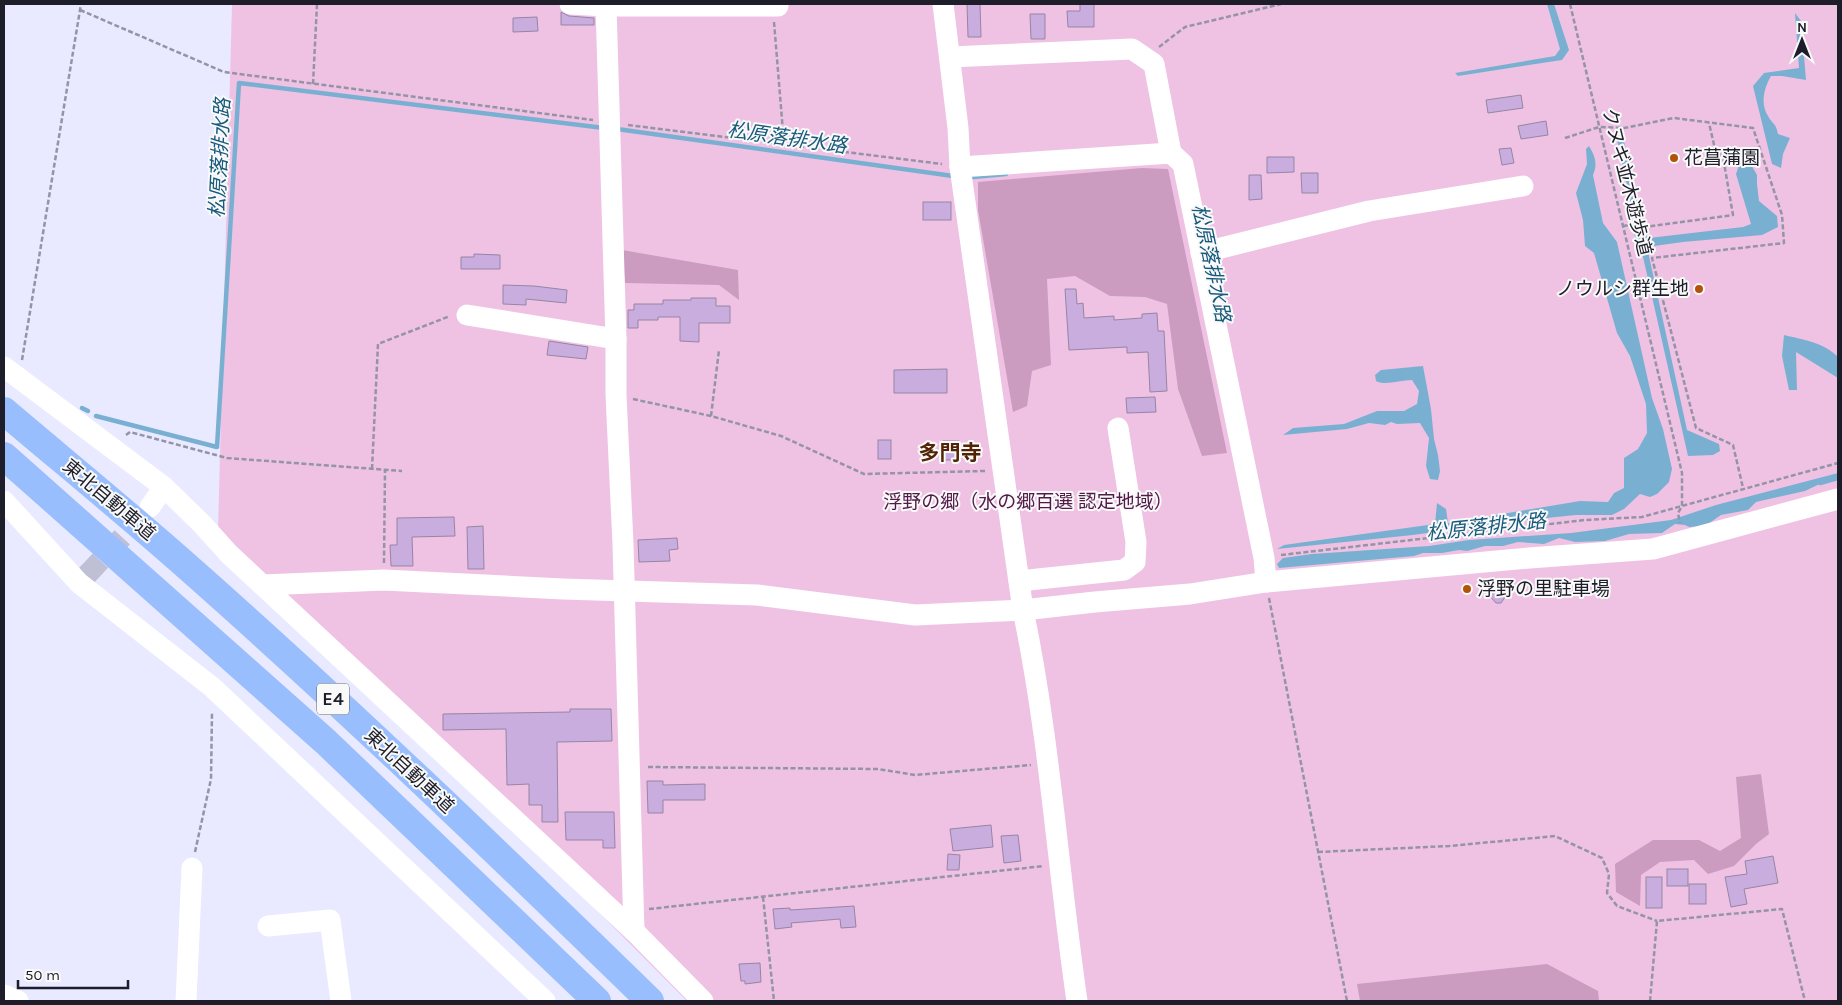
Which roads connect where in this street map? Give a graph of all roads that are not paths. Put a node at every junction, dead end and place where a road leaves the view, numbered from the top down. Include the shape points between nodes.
1 (580, 4) edge
2 (944, 4) edge
3 (708, 5) edge
4 (775, 5) edge
5 (606, 6) junction
6 (950, 57) junction
7 (1171, 153) junction
8 (960, 166) junction
9 (1524, 186) dead end
10 (1201, 253) junction
11 (467, 315) road end
12 (616, 339) junction
13 (11, 373) edge
14 (4, 411) edge
15 (1118, 428) dead end
16 (4, 456) edge
17 (164, 488) junction
18 (1838, 500) edge
19 (5, 505) edge
20 (150, 507) tunnel mouth
21 (1019, 581) junction
22 (1266, 582) junction
23 (262, 585) junction
24 (623, 591) junction
25 (1024, 610) junction
26 (192, 868) road end
27 (633, 921) junction
28 (268, 926) dead end
29 (4, 995) edge
30 (18, 1001) edge
31 (186, 1001) edge
32 (341, 1001) edge
33 (545, 1001) edge
34 (596, 1001) edge
35 (650, 1001) edge
36 (703, 1001) edge
37 (1077, 1001) edge

1 - 5 street
2 - 6 street
3 - 4 street
3 - 5 street
5 - 12 street
6 - 7 street via 1132,48 1154,64
6 - 8 street
7 - 8 street
7 - 10 street via 1183,164
8 - 21 street
9 - 10 street via 1369,211
10 - 22 street via 1264,558
11 - 12 street
12 - 24 street
13 - 17 street
14 - 35 highway, 東北自動車道 / E4 via 181,561 545,898
15 - 21 street via 1136,542 1135,562 1124,570
16 - 34 highway, 東北自動車道 / E4 via 326,742
17 - 20 street
17 - 23 street
18 - 22 street via 1654,549
19 - 33 street via 82,580 212,686
21 - 25 street
22 - 25 street via 1190,594
23 - 24 street via 384,580
23 - 27 street
24 - 25 street via 757,596 915,615
24 - 27 street
25 - 37 street via 1049,764
26 - 31 street
27 - 36 street
28 - 32 street via 330,920
29 - 30 street

